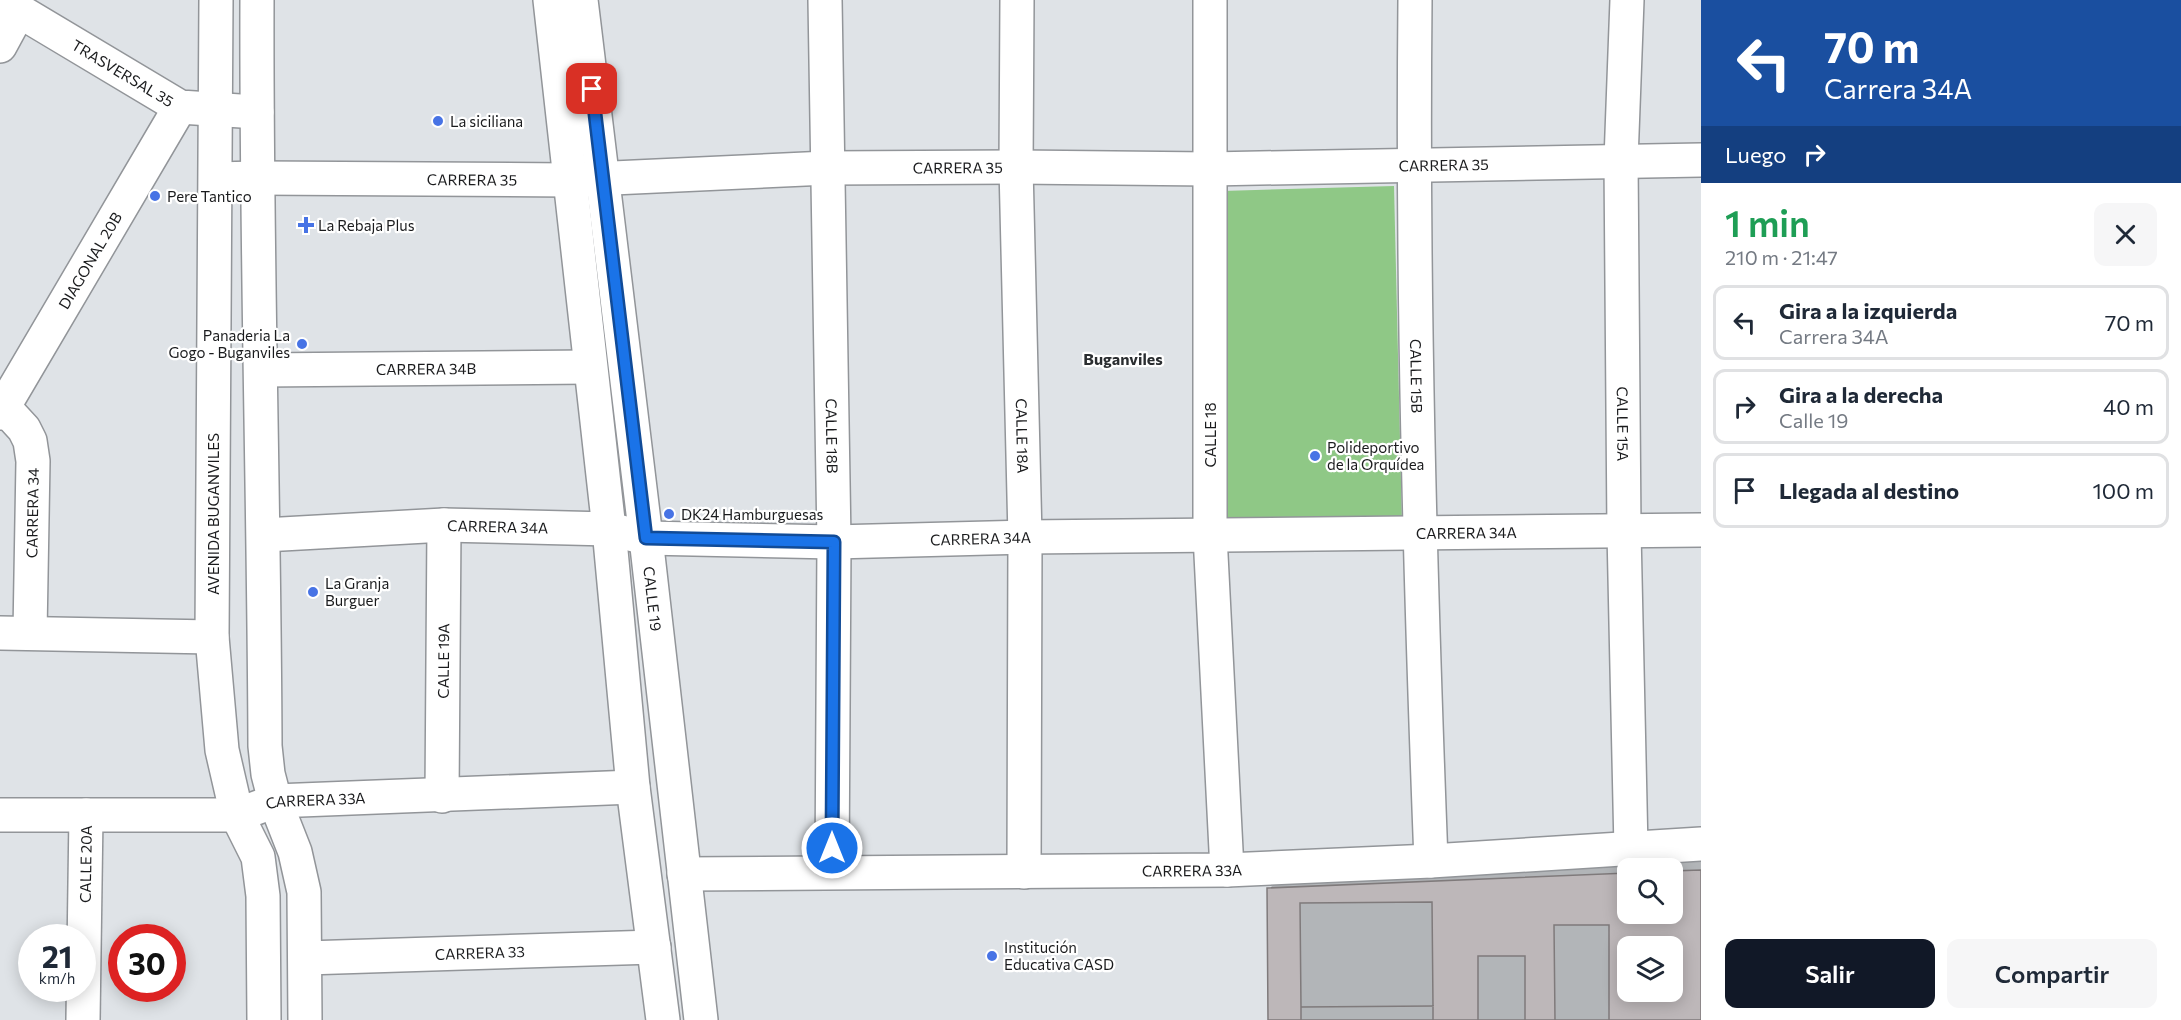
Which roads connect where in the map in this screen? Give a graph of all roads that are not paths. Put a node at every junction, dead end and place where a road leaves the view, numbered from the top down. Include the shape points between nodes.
1 (216, 0) edge
2 (257, 0) edge
3 (550, 0) edge
4 (581, 0) edge
5 (825, 0) edge
6 (1017, 0) edge
7 (1210, 0) edge
8 (1415, 0) edge
9 (1627, 0) edge
10 (10, 5) edge
11 (0, 46) edge
12 (180, 107) junction
13 (214, 109) junction
14 (257, 112) junction
15 (1621, 160) junction
16 (1701, 160) edge
17 (1016, 167) junction
18 (1413, 167) junction
19 (827, 168) junction
20 (1210, 169) junction
21 (257, 178) junction
22 (216, 179) junction
23 (603, 179) junction
24 (570, 180) junction
25 (590, 367) junction
26 (261, 370) junction
27 (1, 407) edge
28 (444, 525) junction
29 (609, 529) junction
30 (1701, 530) edge
31 (1419, 532) junction
32 (1624, 532) junction
33 (264, 535) junction
34 (1210, 535) junction
35 (1025, 537) junction
36 (646, 538) junction
37 (834, 542) junction
38 (15, 633) edge
39 (212, 637) junction
40 (633, 787) junction
41 (442, 796) junction
42 (274, 801) junction
43 (0, 815) edge
44 (86, 815) junction
45 (237, 815) junction
46 (1701, 844) edge
47 (1632, 849) junction
48 (1431, 861) junction
49 (1227, 870) junction
50 (832, 872) junction
51 (1024, 872) junction
52 (684, 874) junction
53 (654, 947) junction
54 (306, 958) junction
55 (83, 1020) edge
56 (264, 1020) edge
57 (304, 1020) edge
58 (663, 1020) edge
59 (701, 1020) edge

1 - 13 street, AVENIDA BUGANVILES
2 - 14 street
3 - 24 street
4 - 23 street, CALLE 19
5 - 19 street, CALLE 18B
6 - 17 street, CALLE 18A
7 - 20 street, CALLE 18
8 - 18 street, CALLE 15B
9 - 15 street, CALLE 15A
10 - 11 street
10 - 12 street, TRASVERSAL 35
12 - 13 street, TRASVERSAL 35
12 - 27 street, DIAGONAL 20B
13 - 14 street, TRASVERSAL 35
13 - 22 street, AVENIDA BUGANVILES
14 - 21 street
15 - 16 street, CARRERA 35
15 - 18 street, CARRERA 35
15 - 32 street, CALLE 15A
17 - 19 street, CARRERA 35
17 - 20 street, CARRERA 35
17 - 35 street, CALLE 18A
18 - 20 street, CARRERA 35
18 - 31 street, CALLE 15B
19 - 23 street, CARRERA 35
19 - 37 street, CALLE 18B
20 - 34 street, CALLE 18
21 - 22 street, CARRERA 35
21 - 24 street, CARRERA 35
21 - 26 street
22 - 39 street, AVENIDA BUGANVILES
23 - 24 street, CARRERA 35
23 - 36 street, CALLE 19
24 - 25 street
25 - 26 street, CARRERA 34B
25 - 29 street
26 - 33 street
27 - 38 street, CARRERA 34 via 24,429 33,461
28 - 29 street, CARRERA 34A
28 - 33 street, CARRERA 34A
28 - 41 street, CALLE 19A
29 - 36 street, CARRERA 34A
29 - 40 street
30 - 32 street, CARRERA 34A
31 - 32 street, CARRERA 34A
31 - 34 street, CARRERA 34A
31 - 48 street, CALLE 15B
32 - 47 street, CALLE 15A
33 - 42 street via 265,746
34 - 35 street, CARRERA 34A
34 - 49 street, CALLE 18
35 - 37 street, CARRERA 34A
35 - 51 street, CALLE 18A
36 - 37 street, CARRERA 34A
36 - 52 street, CALLE 19
37 - 50 street, CALLE 18B
38 - 39 street, CARRERA 34
39 - 45 street, AVENIDA BUGANVILES via 222,750
40 - 41 street, CARRERA 33A
40 - 53 street
41 - 42 street, CARRERA 33A
42 - 45 street, CARRERA 33A
42 - 54 street via 295,852 304,892
43 - 44 street, CARRERA 33A
44 - 45 street, CARRERA 33A
44 - 55 street, CALLE 20A
45 - 56 street, AVENIDA BUGANVILES via 258,857 263,896
46 - 47 street, CARRERA 33A
47 - 48 street, CARRERA 33A
48 - 49 street, CARRERA 33A
49 - 51 street, CARRERA 33A
50 - 51 street, CARRERA 33A
50 - 52 street, CARRERA 33A
52 - 59 street, CALLE 19
53 - 54 street, CARRERA 33
53 - 58 street
54 - 57 street

